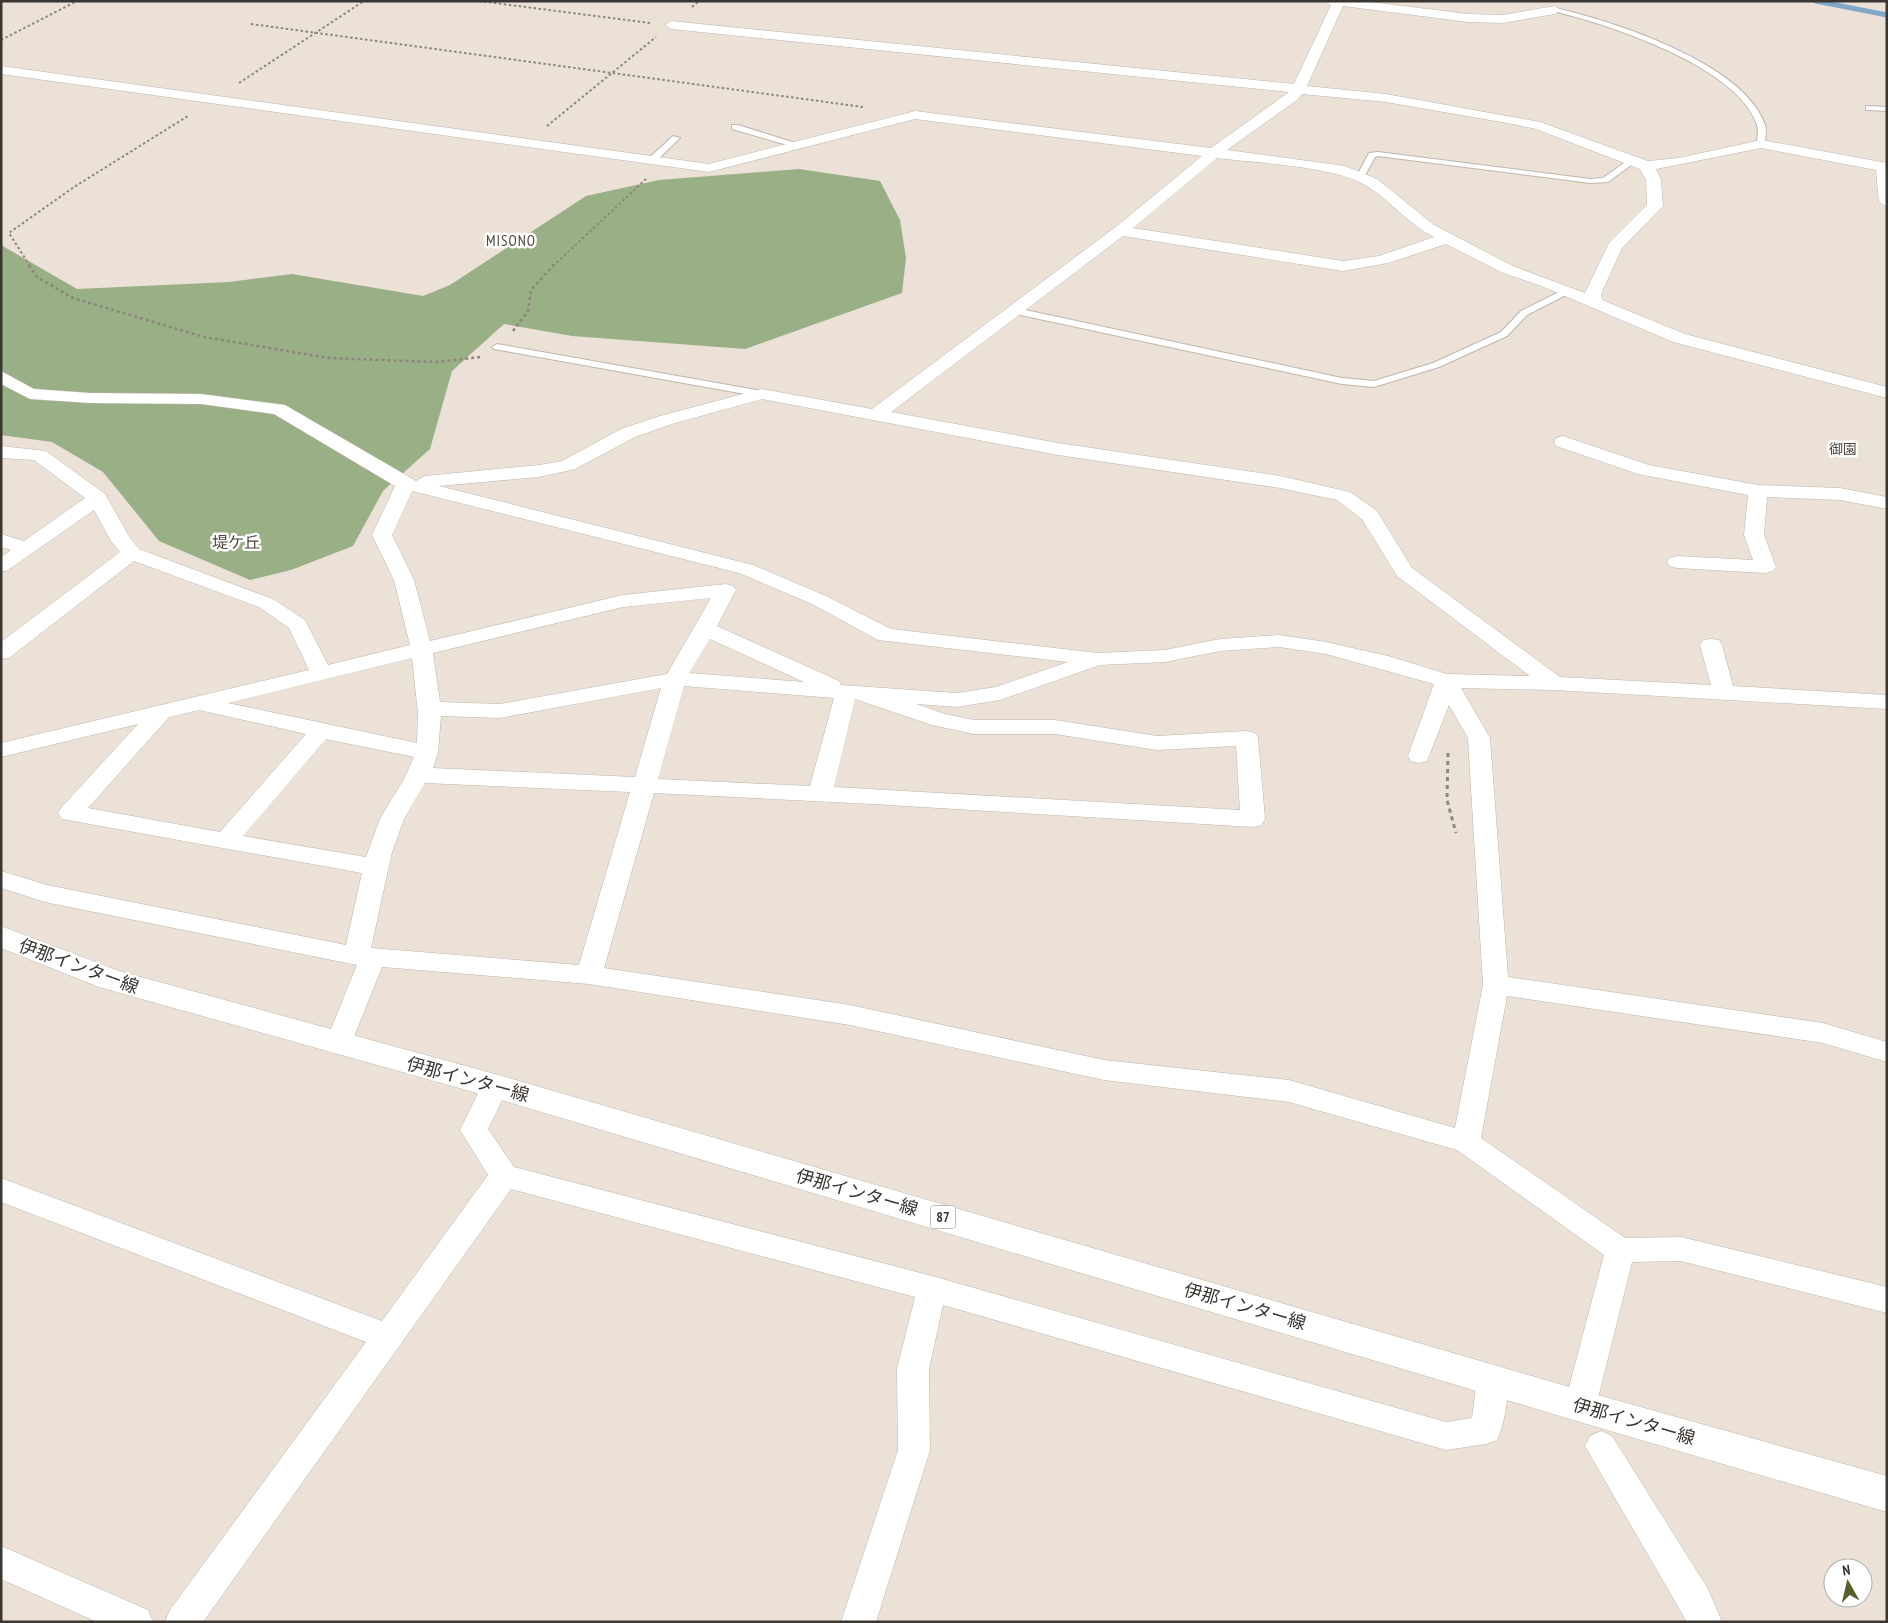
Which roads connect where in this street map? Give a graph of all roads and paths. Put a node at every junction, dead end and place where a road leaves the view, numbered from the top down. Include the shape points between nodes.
1 (77, 1) edge
2 (364, 1) edge
3 (479, 1) edge
4 (1334, 2) edge
5 (1555, 10) joint
6 (251, 24) dead end
7 (671, 25) junction
8 (314, 33) junction
9 (1, 40) edge
10 (1, 70) edge
11 (612, 72) junction
12 (1298, 90) junction
13 (216, 99) junction
14 (868, 108) dead end
15 (1869, 108) dead end
16 (1887, 110) edge
17 (735, 126) dead end
18 (676, 138) dead end
19 (527, 142) junction
20 (1761, 144) junction
21 (801, 146) junction
22 (1214, 153) junction
23 (657, 162) junction
24 (1640, 163) junction
25 (1885, 168) edge
26 (1360, 177) junction
27 (1887, 202) edge
28 (1120, 231) junction
29 (1446, 238) junction
30 (1567, 291) junction
31 (1594, 302) junction
32 (1016, 311) junction
33 (497, 347) junction
34 (1, 376) edge
35 (1887, 393) edge
36 (762, 394) junction
37 (877, 414) junction
38 (1563, 442) dead end
39 (1, 452) edge
40 (406, 484) junction
41 (1758, 492) junction
42 (98, 498) junction
43 (1887, 503) edge
44 (1, 540) edge
45 (27, 548) junction
46 (132, 553) junction
47 (1677, 562) dead end
48 (1, 566) edge
49 (746, 569) junction
50 (726, 590) junction
51 (706, 629) junction
52 (1711, 645) dead end
53 (420, 648) junction
54 (1, 653) edge
55 (1098, 659) junction
56 (321, 673) junction
57 (675, 679) junction
58 (1446, 681) junction
59 (1554, 683) junction
60 (856, 693) junction
61 (1724, 694) junction
62 (1887, 702) edge
63 (200, 703) junction
64 (430, 709) junction
65 (163, 710) junction
66 (321, 731) junction
67 (1, 750) edge
68 (427, 752) junction
69 (1419, 756) dead end
70 (419, 775) junction
71 (643, 786) junction
72 (820, 794) junction
73 (226, 840) junction
74 (374, 867) junction
75 (1, 879) edge
76 (1, 936) edge
77 (365, 956) junction
78 (589, 975) junction
79 (1496, 985) junction
80 (338, 1044) junction
81 (1887, 1052) edge
82 (494, 1086) junction
83 (1466, 1142) junction
84 (504, 1176) junction
85 (1, 1190) edge
86 (1620, 1250) junction
87 (932, 1289) junction
88 (1887, 1300) edge
89 (386, 1336) junction
90 (1493, 1379) junction
91 (1580, 1406) junction
92 (1601, 1446) dead end
93 (1887, 1494) edge
94 (1, 1562) edge
95 (136, 1622) edge
96 (182, 1622) edge
97 (858, 1622) edge
98 (1705, 1622) edge

1 - 9 path
2 - 8 path
3 - 7 path
4 - 5 street via 1468,18 1503,18
4 - 12 street
5 - 20 lane via 1574,13 1661,44 1708,69 1753,109 1761,126
6 - 8 path
7 - 11 path
7 - 12 street
8 - 11 path
8 - 13 path
10 - 13 street
11 - 14 path
11 - 19 path
12 - 22 street
12 - 24 street via 1386,98 1513,120 1540,126
13 - 19 street
13 - 33 path via 74,187 9,233 37,277 73,298 204,337 329,358 436,362 480,358
15 - 16 lane
17 - 21 lane
18 - 23 lane
19 - 23 street
20 - 24 street via 1679,162
20 - 25 street
21 - 22 street via 915,115
21 - 23 street via 709,168
22 - 26 street via 1340,169
22 - 28 street
23 - 33 path via 543,275 531,290 528,312
24 - 26 lane via 1605,180 1590,181 1378,154 1372,155
24 - 31 street via 1654,175 1655,206 1615,246 1593,294
25 - 27 street
26 - 29 street via 1372,182 1428,228
28 - 29 street via 1343,266 1390,260
28 - 32 street
29 - 30 street via 1507,269
30 - 31 street
30 - 32 lane via 1524,313 1504,334 1436,365 1374,384 1342,382
31 - 35 street via 1679,338
32 - 37 street
33 - 36 lane
34 - 40 street via 30,394 201,399 279,409
36 - 37 street
36 - 40 street via 628,433 568,465 539,471
37 - 59 street via 1058,449 1280,482 1343,496 1370,515 1404,572
38 - 41 street via 1645,470
39 - 42 street via 39,455
40 - 49 street
40 - 53 street via 382,535 406,585
41 - 43 street via 1840,494
41 - 47 street via 1754,535 1766,568
42 - 45 street
42 - 46 street via 121,541
44 - 45 street
45 - 48 street
46 - 54 street
46 - 56 street via 274,608 298,624
49 - 50 street
49 - 55 street via 819,600 886,636
50 - 51 street
50 - 53 street via 623,601
51 - 57 street
51 - 60 street
52 - 61 street
53 - 56 street
53 - 64 street
55 - 58 street via 1165,656 1220,645 1279,641 1326,648
55 - 60 street via 1000,693 957,700
56 - 63 street
57 - 60 street
57 - 64 street via 500,711
57 - 71 street
58 - 59 street
58 - 69 street
58 - 79 street via 1479,738
59 - 61 street
60 - 72 street
60 - 72 street via 940,720 974,727 1055,727 1157,743 1247,738 1253,819
61 - 62 street
63 - 65 street
63 - 66 street
64 - 68 street
65 - 67 street
65 - 73 street via 70,813
66 - 68 street
66 - 73 street
68 - 70 street
70 - 71 street
70 - 74 street via 392,817
71 - 72 street
71 - 78 street
73 - 74 street
74 - 77 street
75 - 77 street via 45,893
76 - 80 main road, 伊那インター線 / 87 via 110,979
77 - 78 street
77 - 80 street
78 - 83 street via 850,1015 1104,1070 1289,1091
79 - 81 street via 1823,1033
79 - 83 street
80 - 82 main road, 伊那インター線 / 87
82 - 84 street via 474,1130
82 - 90 main road, 伊那インター線 / 87
83 - 86 street
84 - 87 street
84 - 89 street
85 - 89 street
86 - 88 street via 1681,1249
86 - 91 street
87 - 90 street via 1446,1436 1486,1430
87 - 97 street via 913,1369 914,1450
89 - 96 street
90 - 91 main road, 伊那インター線 / 87
91 - 93 main road, 伊那インター線 / 87
92 - 98 street via 1696,1601
94 - 95 street

